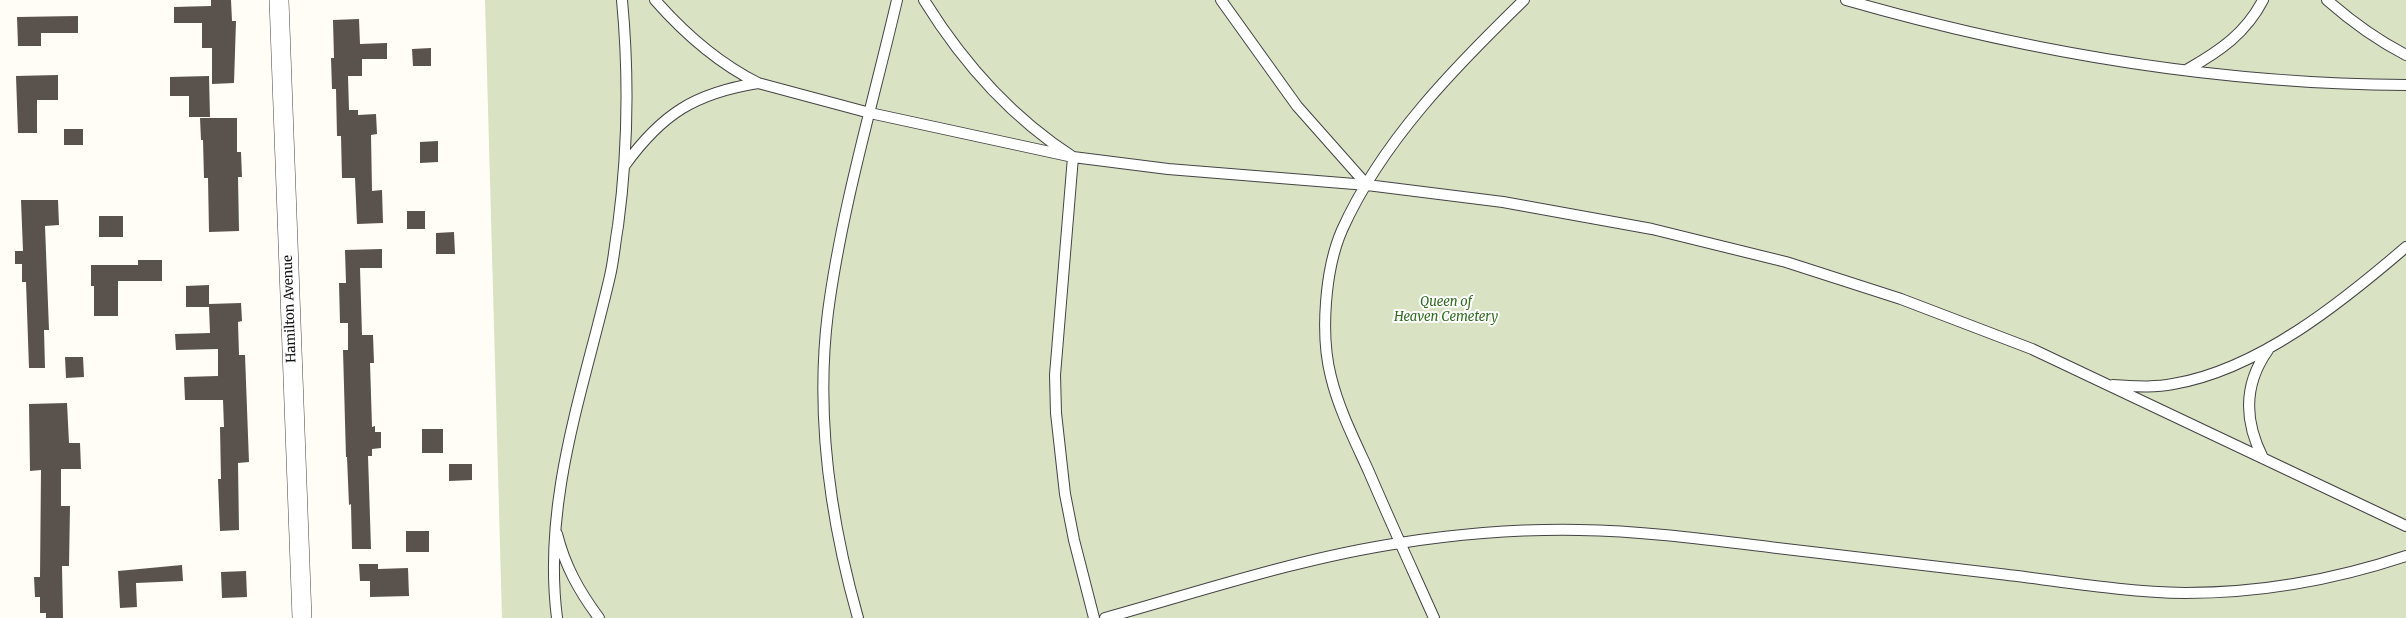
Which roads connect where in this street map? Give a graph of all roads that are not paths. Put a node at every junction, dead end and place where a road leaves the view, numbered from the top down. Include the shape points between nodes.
1 (279, 0) edge
2 (622, 0) edge
3 (655, 0) edge
4 (897, 0) edge
5 (924, 0) edge
6 (1221, 0) edge
7 (1524, 0) edge
8 (1846, 0) edge
9 (2263, 0) edge
10 (2327, 0) edge
11 (2406, 55) edge
12 (2188, 70) junction
13 (758, 83) junction
14 (2406, 85) edge
15 (870, 113) junction
16 (1073, 157) junction
17 (625, 165) junction
18 (1367, 185) junction
19 (2406, 247) edge
20 (2270, 347) junction
21 (2108, 384) junction
22 (2264, 458) junction
23 (555, 524) junction
24 (2406, 526) edge
25 (1400, 543) junction
26 (2406, 556) edge
27 (302, 618) edge
28 (557, 618) edge
29 (599, 618) edge
30 (858, 618) edge
31 (1094, 618) edge
32 (1105, 618) edge
33 (1434, 618) edge

1 - 27 street, Hamilton Avenue
2 - 17 lane via 627,81
3 - 13 lane via 693,39 718,60
4 - 15 lane
5 - 16 lane via 960,52 989,87 1038,133
6 - 18 lane via 1297,106
7 - 18 lane via 1431,98
8 - 12 lane via 2003,39 2106,59
9 - 12 lane via 2245,28 2230,43
10 - 11 lane via 2380,42
12 - 14 lane via 2296,81
13 - 15 lane
13 - 17 lane via 712,93 676,110 659,124
15 - 16 lane
15 - 30 lane via 834,273 828,313 824,390 826,466 831,500 843,562
16 - 18 lane via 1168,169
16 - 31 lane via 1055,376 1056,413 1065,494
17 - 23 lane via 611,274 568,441
18 - 21 lane via 1575,214 1652,229 1786,262 1901,299 1996,334
18 - 25 lane via 1342,231 1334,255 1327,304 1327,351 1337,397
19 - 20 lane via 2371,276
20 - 21 lane via 2226,370 2186,382 2142,386
20 - 22 lane via 2258,364 2249,395 2253,432
21 - 22 lane
22 - 24 lane
23 - 28 lane via 552,560
23 - 29 lane via 564,560 577,588
25 - 26 lane via 1464,536 1577,530 1647,534 2106,587 2182,593 2299,584 2375,567
25 - 32 lane via 1312,561
25 - 33 lane

